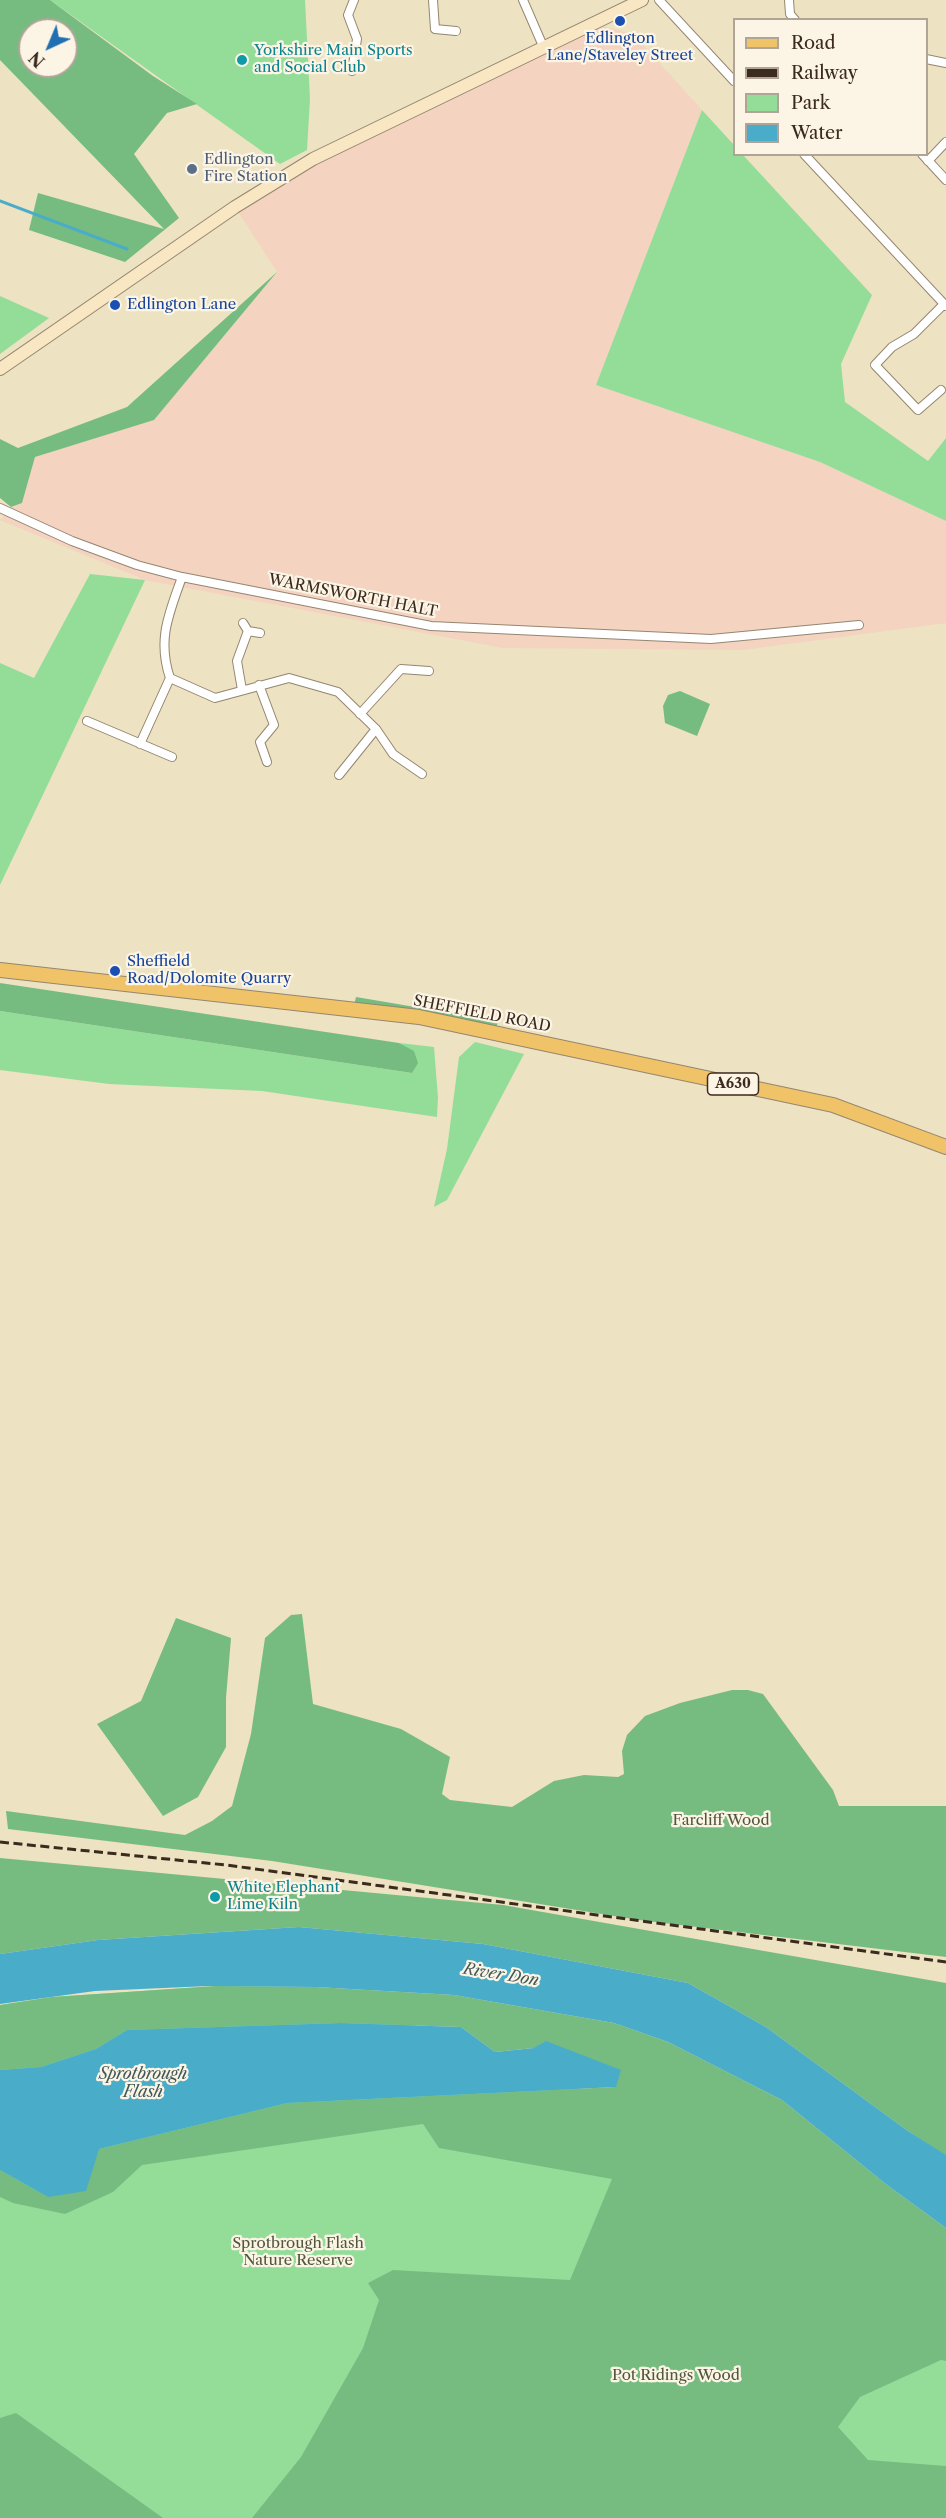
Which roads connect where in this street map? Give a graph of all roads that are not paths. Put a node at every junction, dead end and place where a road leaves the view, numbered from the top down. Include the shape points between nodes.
1 (354, 0) edge
2 (433, 0) edge
3 (523, 0) edge
4 (642, 0) edge
5 (659, 0) edge
6 (789, 0) edge
7 (793, 18) edge
8 (456, 31) dead end
9 (543, 46) junction
10 (928, 59) edge
11 (946, 63) edge
12 (352, 72) dead end
13 (733, 79) edge
14 (946, 142) edge
15 (806, 156) edge
16 (928, 156) edge
17 (925, 158) edge
18 (946, 180) edge
19 (945, 305) edge
20 (0, 369) edge
21 (941, 390) dead end
22 (0, 508) edge
23 (182, 577) junction
24 (243, 623) dead end
25 (859, 625) dead end
26 (248, 631) junction
27 (260, 633) dead end
28 (429, 671) dead end
29 (170, 678) junction
30 (259, 685) junction
31 (242, 690) junction
32 (360, 714) junction
33 (87, 721) dead end
34 (376, 729) junction
35 (140, 744) junction
36 (172, 757) dead end
37 (267, 762) dead end
38 (422, 774) dead end
39 (339, 775) dead end
40 (0, 970) edge
41 (946, 1147) edge

1 - 12 street via 348,15 357,39
2 - 8 street via 435,29
3 - 9 street
4 - 9 main road
5 - 13 street
6 - 7 street
9 - 20 main road via 290,172
10 - 11 street
14 - 16 street
15 - 19 street
17 - 18 street
19 - 21 street via 914,334 892,346 875,365 918,410
22 - 23 street, WARMSWORTH HALT via 137,566
23 - 25 street, WARMSWORTH HALT via 431,626 711,639
23 - 29 street via 164,630 163,658
24 - 26 street
26 - 27 street
26 - 31 street via 237,662
28 - 32 street via 401,669
29 - 31 street via 215,698
29 - 35 street
30 - 31 street
30 - 32 street via 289,678 338,692
30 - 37 street via 273,725 260,742
32 - 34 street
33 - 35 street
34 - 38 street via 393,754
34 - 39 street
35 - 36 street
40 - 41 main road, SHEFFIELD ROAD / A630 via 429,1019 833,1105

